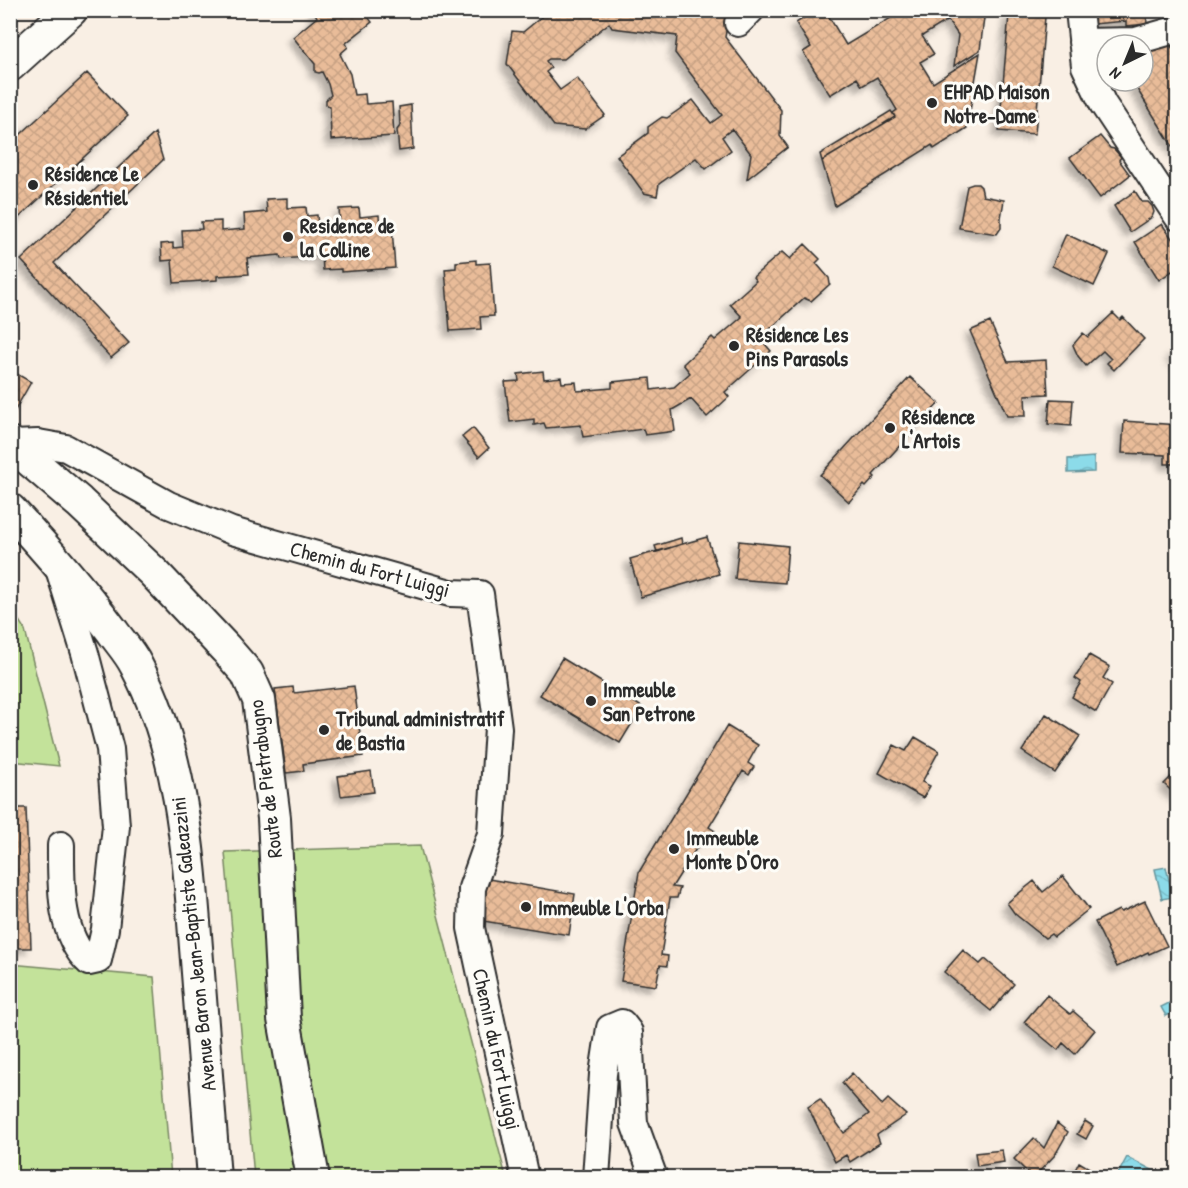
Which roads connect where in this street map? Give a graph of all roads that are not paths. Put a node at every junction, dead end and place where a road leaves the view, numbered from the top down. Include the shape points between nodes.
1 (71, 10) edge
2 (1079, 10) edge
3 (1178, 29) edge
4 (1082, 42) junction
5 (10, 65) edge
6 (1178, 217) edge
7 (11, 443) edge
8 (10, 510) edge
9 (56, 561) junction
10 (113, 633) junction
11 (85, 653) junction
12 (61, 845) dead end
13 (214, 1178) edge
14 (313, 1178) edge
15 (525, 1178) edge
16 (596, 1178) edge
17 (654, 1178) edge

1 - 5 main road
2 - 4 street
3 - 4 street via 1136,41
4 - 6 street via 1085,66 1103,104
7 - 14 main road, Route de Pietrabugno via 154,573 247,673 259,700 274,818 284,1019
7 - 15 street, Chemin du Fort Luiggi via 66,448 169,506 232,531 450,593 480,594 498,728 491,834 472,888 471,928
8 - 9 main road, Avenue Baron Jean-Baptiste Galeazzini
9 - 10 main road, Avenue Baron Jean-Baptiste Galeazzini
9 - 11 street
10 - 11 street
10 - 13 main road, Avenue Baron Jean-Baptiste Galeazzini via 136,663 158,711 173,763 193,902
11 - 12 street via 110,749 116,826 98,960 89,962 80,954 69,928 61,886
16 - 17 street via 610,1028 622,1023 629,1032 634,1123

